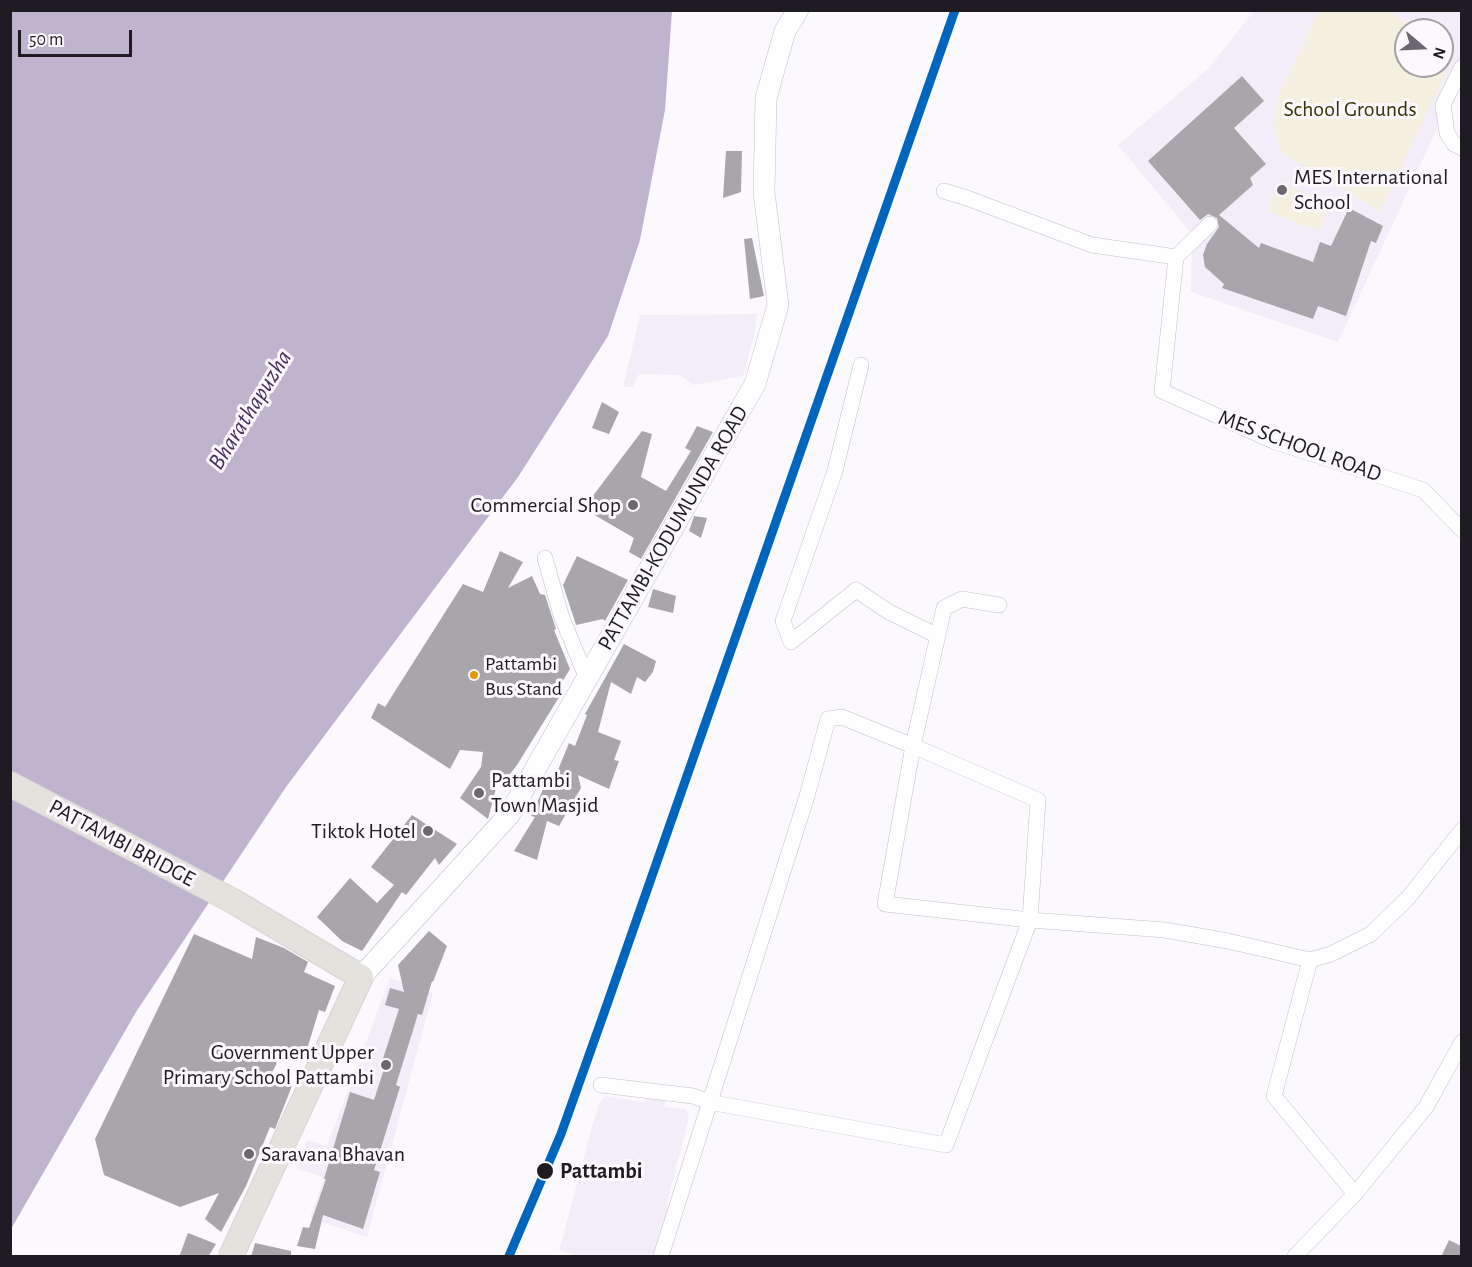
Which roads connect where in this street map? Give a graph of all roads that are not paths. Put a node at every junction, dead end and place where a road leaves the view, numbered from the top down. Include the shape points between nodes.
1 (798, 10) edge
2 (1461, 67) edge
3 (1461, 148) edge
4 (944, 191) dead end
5 (1209, 224) dead end
6 (1176, 257) junction
7 (861, 365) dead end
8 (1461, 530) edge
9 (545, 558) dead end
10 (999, 605) dead end
11 (938, 636) junction
12 (586, 680) junction
13 (913, 746) junction
14 (10, 784) edge
15 (1461, 830) edge
16 (1030, 920) junction
17 (1310, 960) junction
18 (361, 977) junction
19 (1461, 1042) edge
20 (601, 1085) dead end
21 (710, 1102) junction
22 (1355, 1194) junction
23 (231, 1257) edge
24 (661, 1257) edge
25 (1295, 1257) edge

1 - 12 main road, PATTAMBI-KODUMUNDA ROAD via 785,31 766,98 764,192 778,305 755,384
2 - 3 street via 1443,105 1447,133
4 - 6 street via 1092,245
5 - 6 street
6 - 8 street, MES SCHOOL ROAD via 1162,391 1273,441 1423,490
7 - 11 street via 835,471 783,621 791,642 856,590 889,612
9 - 12 street
10 - 11 street via 962,599 944,608
11 - 13 street
12 - 18 main road, PATTAMBI-KODUMUNDA ROAD via 509,815
13 - 16 street via 1038,800
13 - 16 street via 885,904
13 - 21 street via 842,717 828,719
14 - 18 main road, PATTAMBI BRIDGE via 233,901
15 - 17 street via 1408,898 1371,934
16 - 17 street via 1165,930
16 - 21 street via 946,1145
17 - 22 street via 1274,1096
18 - 23 main road
19 - 22 street via 1426,1107
20 - 21 street via 693,1096
21 - 24 street
22 - 25 street

